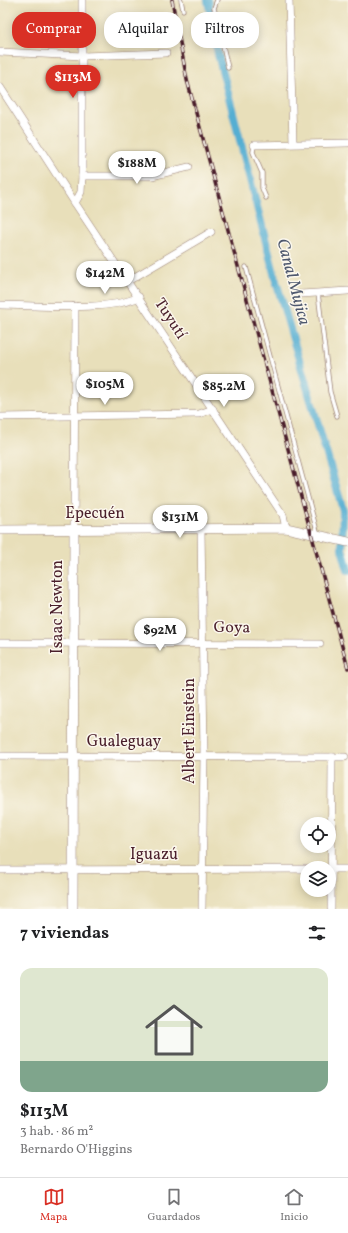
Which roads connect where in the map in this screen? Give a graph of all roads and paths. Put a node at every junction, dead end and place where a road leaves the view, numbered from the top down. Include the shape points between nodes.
1 (82, 0) edge
2 (181, 0) edge
3 (217, 0) edge
4 (289, 0) edge
5 (183, 10) dead end
6 (0, 52) edge
7 (166, 53) dead end
8 (83, 56) junction
9 (228, 68) dead end
10 (0, 86) edge
11 (348, 142) edge
12 (293, 143) junction
13 (254, 145) joint
14 (189, 167) dead end
15 (82, 176) junction
16 (266, 198) dead end
17 (75, 203) junction
18 (211, 232) dead end
19 (246, 267) dead end
20 (128, 281) junction
21 (348, 291) edge
22 (318, 292) junction
23 (301, 294) dead end
24 (139, 297) junction
25 (0, 305) edge
26 (75, 306) junction
27 (213, 409) junction
28 (74, 416) junction
29 (337, 416) dead end
30 (0, 417) edge
31 (201, 528) junction
32 (286, 528) junction
33 (0, 530) edge
34 (74, 530) junction
35 (319, 536) junction
36 (348, 542) edge
37 (73, 642) junction
38 (204, 642) junction
39 (0, 643) edge
40 (320, 644) dead end
41 (0, 756) edge
42 (74, 756) junction
43 (204, 756) junction
44 (332, 757) junction
45 (345, 757) dead end
46 (330, 861) edge
47 (73, 868) junction
48 (336, 868) edge
49 (203, 869) junction
50 (300, 869) edge
51 (348, 869) edge
52 (0, 870) edge
53 (331, 897) edge
54 (73, 909) edge
55 (202, 909) edge
56 (331, 909) edge

1 - 8 street
2 - 5 lane
3 - 9 lane via 214,8
4 - 12 street
6 - 8 street
7 - 8 street
8 - 15 street
10 - 17 street, Tuyutí
11 - 12 street
12 - 13 street
13 - 16 lane via 253,152 262,172 261,182
14 - 15 street via 152,176
15 - 17 street via 81,192
17 - 20 street, Tuyutí
18 - 20 street
19 - 35 lane
20 - 24 street, Tuyutí
21 - 22 street
22 - 23 street
22 - 29 lane via 330,392
24 - 26 street via 122,303
24 - 27 street, Tuyutí
25 - 26 street
26 - 28 street, Isaac Newton
27 - 28 street via 199,414
27 - 32 street, Tuyutí via 283,515
28 - 30 street
28 - 34 street, Isaac Newton
31 - 32 street, Epecuén
31 - 34 street, Epecuén
31 - 38 street, Albert Einstein
32 - 35 street, Epecuén
33 - 34 street, Epecuén
34 - 37 street, Isaac Newton
35 - 36 street, Epecuén
37 - 38 street, Goya
37 - 39 street, Goya
37 - 42 street, Isaac Newton
38 - 40 street, Goya
38 - 43 street, Albert Einstein
41 - 42 street, Gualeguay
42 - 43 street, Gualeguay
42 - 47 street, Isaac Newton
43 - 44 street, Gualeguay
43 - 49 street, Albert Einstein
44 - 45 street, Gualeguay
44 - 46 street
47 - 49 street, Iguazú
47 - 52 street, Iguazú
47 - 54 street, Isaac Newton
48 - 51 street
49 - 50 street, Iguazú
49 - 55 street, Albert Einstein
53 - 56 street

